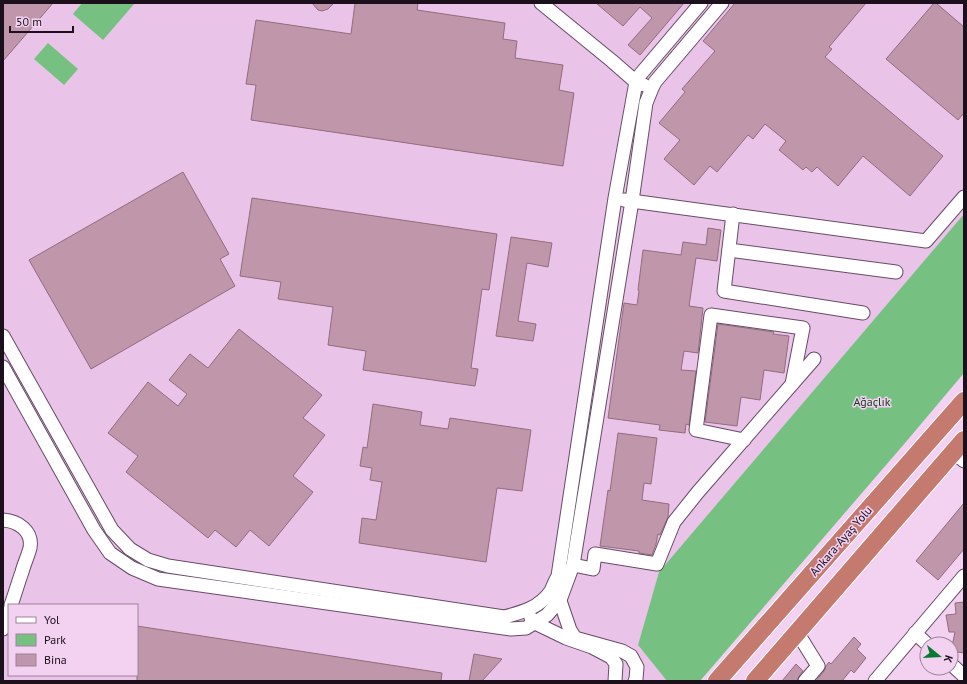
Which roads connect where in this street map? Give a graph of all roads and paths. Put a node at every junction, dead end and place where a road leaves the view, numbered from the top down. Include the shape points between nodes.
1 (541, 3) edge
2 (701, 3) edge
3 (722, 3) edge
4 (636, 82) junction
5 (652, 88) junction
6 (964, 197) edge
7 (615, 198) junction
8 (632, 201) junction
9 (733, 214) junction
10 (729, 250) junction
11 (896, 272) dead end
12 (863, 313) dead end
13 (3, 336) edge
14 (814, 359) dead end
15 (3, 367) edge
16 (792, 384) junction
17 (964, 401) edge
18 (744, 440) junction
19 (960, 451) edge
20 (3, 520) edge
21 (573, 565) junction
22 (964, 576) edge
23 (553, 585) junction
24 (560, 600) junction
25 (11, 604) edge
26 (525, 612) junction
27 (8, 614) edge
28 (535, 623) junction
29 (3, 629) edge
30 (797, 632) junction
31 (915, 633) junction
32 (919, 637) edge
33 (614, 681) edge
34 (635, 681) edge
35 (717, 681) edge
36 (755, 681) edge
37 (805, 681) edge
38 (875, 681) edge

1 - 4 street
2 - 4 street
3 - 5 street
4 - 5 street
4 - 7 street
5 - 8 street via 646,103
6 - 9 street via 926,241
7 - 8 street
7 - 23 street via 558,576
8 - 9 street
8 - 21 street
9 - 10 street
10 - 11 street
10 - 12 street via 724,291
13 - 26 street via 112,530 130,549 148,560 168,566 504,617
14 - 16 street
15 - 28 street via 94,530 110,553 132,568 158,579 511,629 526,628
16 - 18 street
16 - 18 street via 802,328 711,315 696,430
17 - 35 highway, Ankara-Ayaş Yolu
18 - 21 street via 674,522 656,564 595,554 593,569
19 - 30 highway
20 - 25 street via 19,525 27,533 30,541 30,549
21 - 24 street
22 - 31 street
23 - 24 street
23 - 26 street via 541,602
24 - 28 street via 547,615
24 - 34 street via 575,638 622,651 631,656 637,667
26 - 28 street
27 - 29 street
28 - 33 street via 611,657 616,664
30 - 36 highway
30 - 37 street via 818,666
31 - 32 street
31 - 38 street

